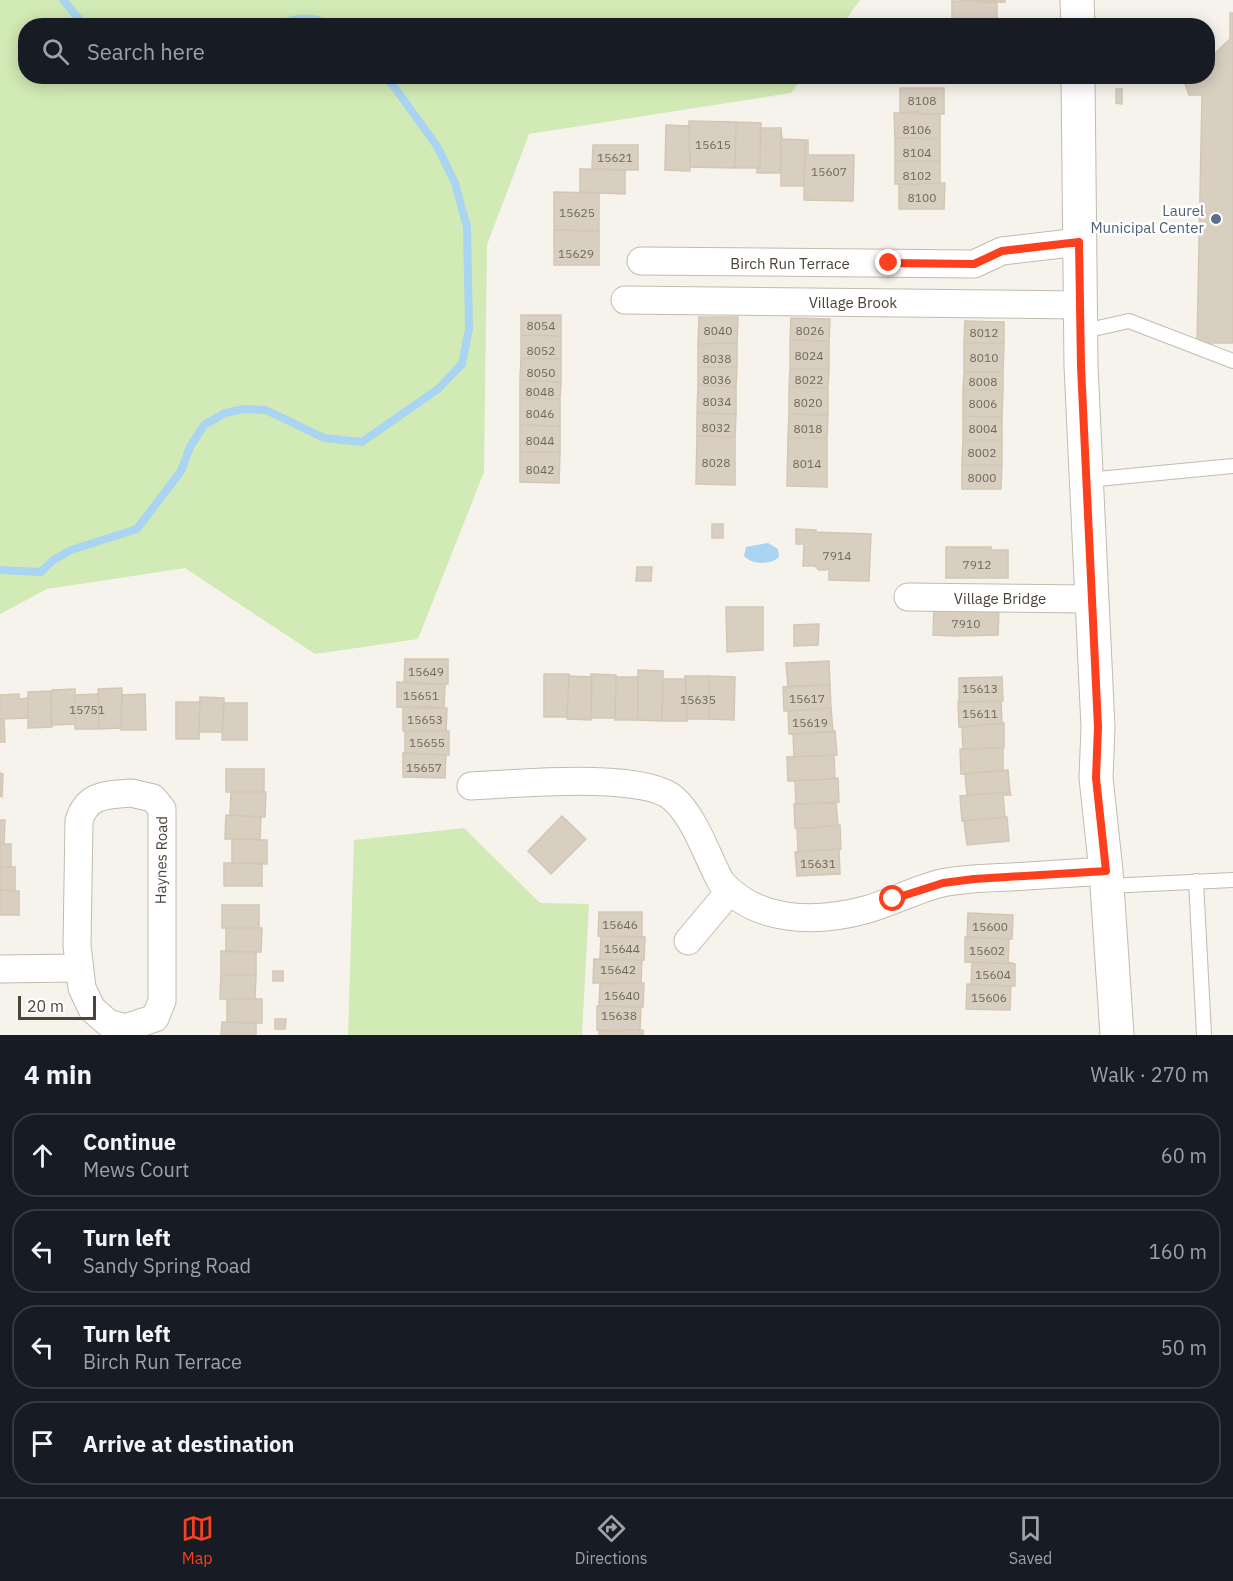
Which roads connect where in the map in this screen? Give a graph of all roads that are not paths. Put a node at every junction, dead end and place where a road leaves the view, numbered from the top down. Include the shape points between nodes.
1 (1077, 0) edge
2 (1078, 18) edge
3 (1078, 84) edge
4 (1079, 242) junction
5 (641, 261) dead end
6 (625, 300) dead end
7 (1080, 318) junction
8 (1233, 361) edge
9 (1233, 466) edge
10 (1087, 480) junction
11 (908, 597) dead end
12 (1091, 599) junction
13 (471, 786) dead end
14 (1107, 878) junction
15 (1233, 880) edge
16 (1196, 881) junction
17 (729, 892) junction
18 (688, 941) dead end
19 (78, 968) junction
20 (0, 969) edge
21 (124, 1032) edge
22 (1117, 1035) edge
23 (1204, 1035) edge

1 - 2 street
3 - 4 street
4 - 5 street, Birch Run Terrace via 1002,251 974,264
4 - 7 street
6 - 7 street, Village Brook
7 - 8 lane via 1129,321
7 - 10 street
9 - 10 lane
10 - 12 street
11 - 12 street, Village Bridge
12 - 14 street via 1098,727 1096,778
13 - 17 street via 544,782 641,785 657,789 682,808
14 - 16 lane
14 - 17 street via 974,879 943,883 866,910 824,918 784,917
14 - 22 street
15 - 16 lane
16 - 23 lane
17 - 18 street
19 - 20 street
19 - 21 street, Haynes Road via 92,1009
19 - 21 street, Haynes Road via 79,821 83,808 108,795 131,793 153,798 162,809 162,1000 155,1018

